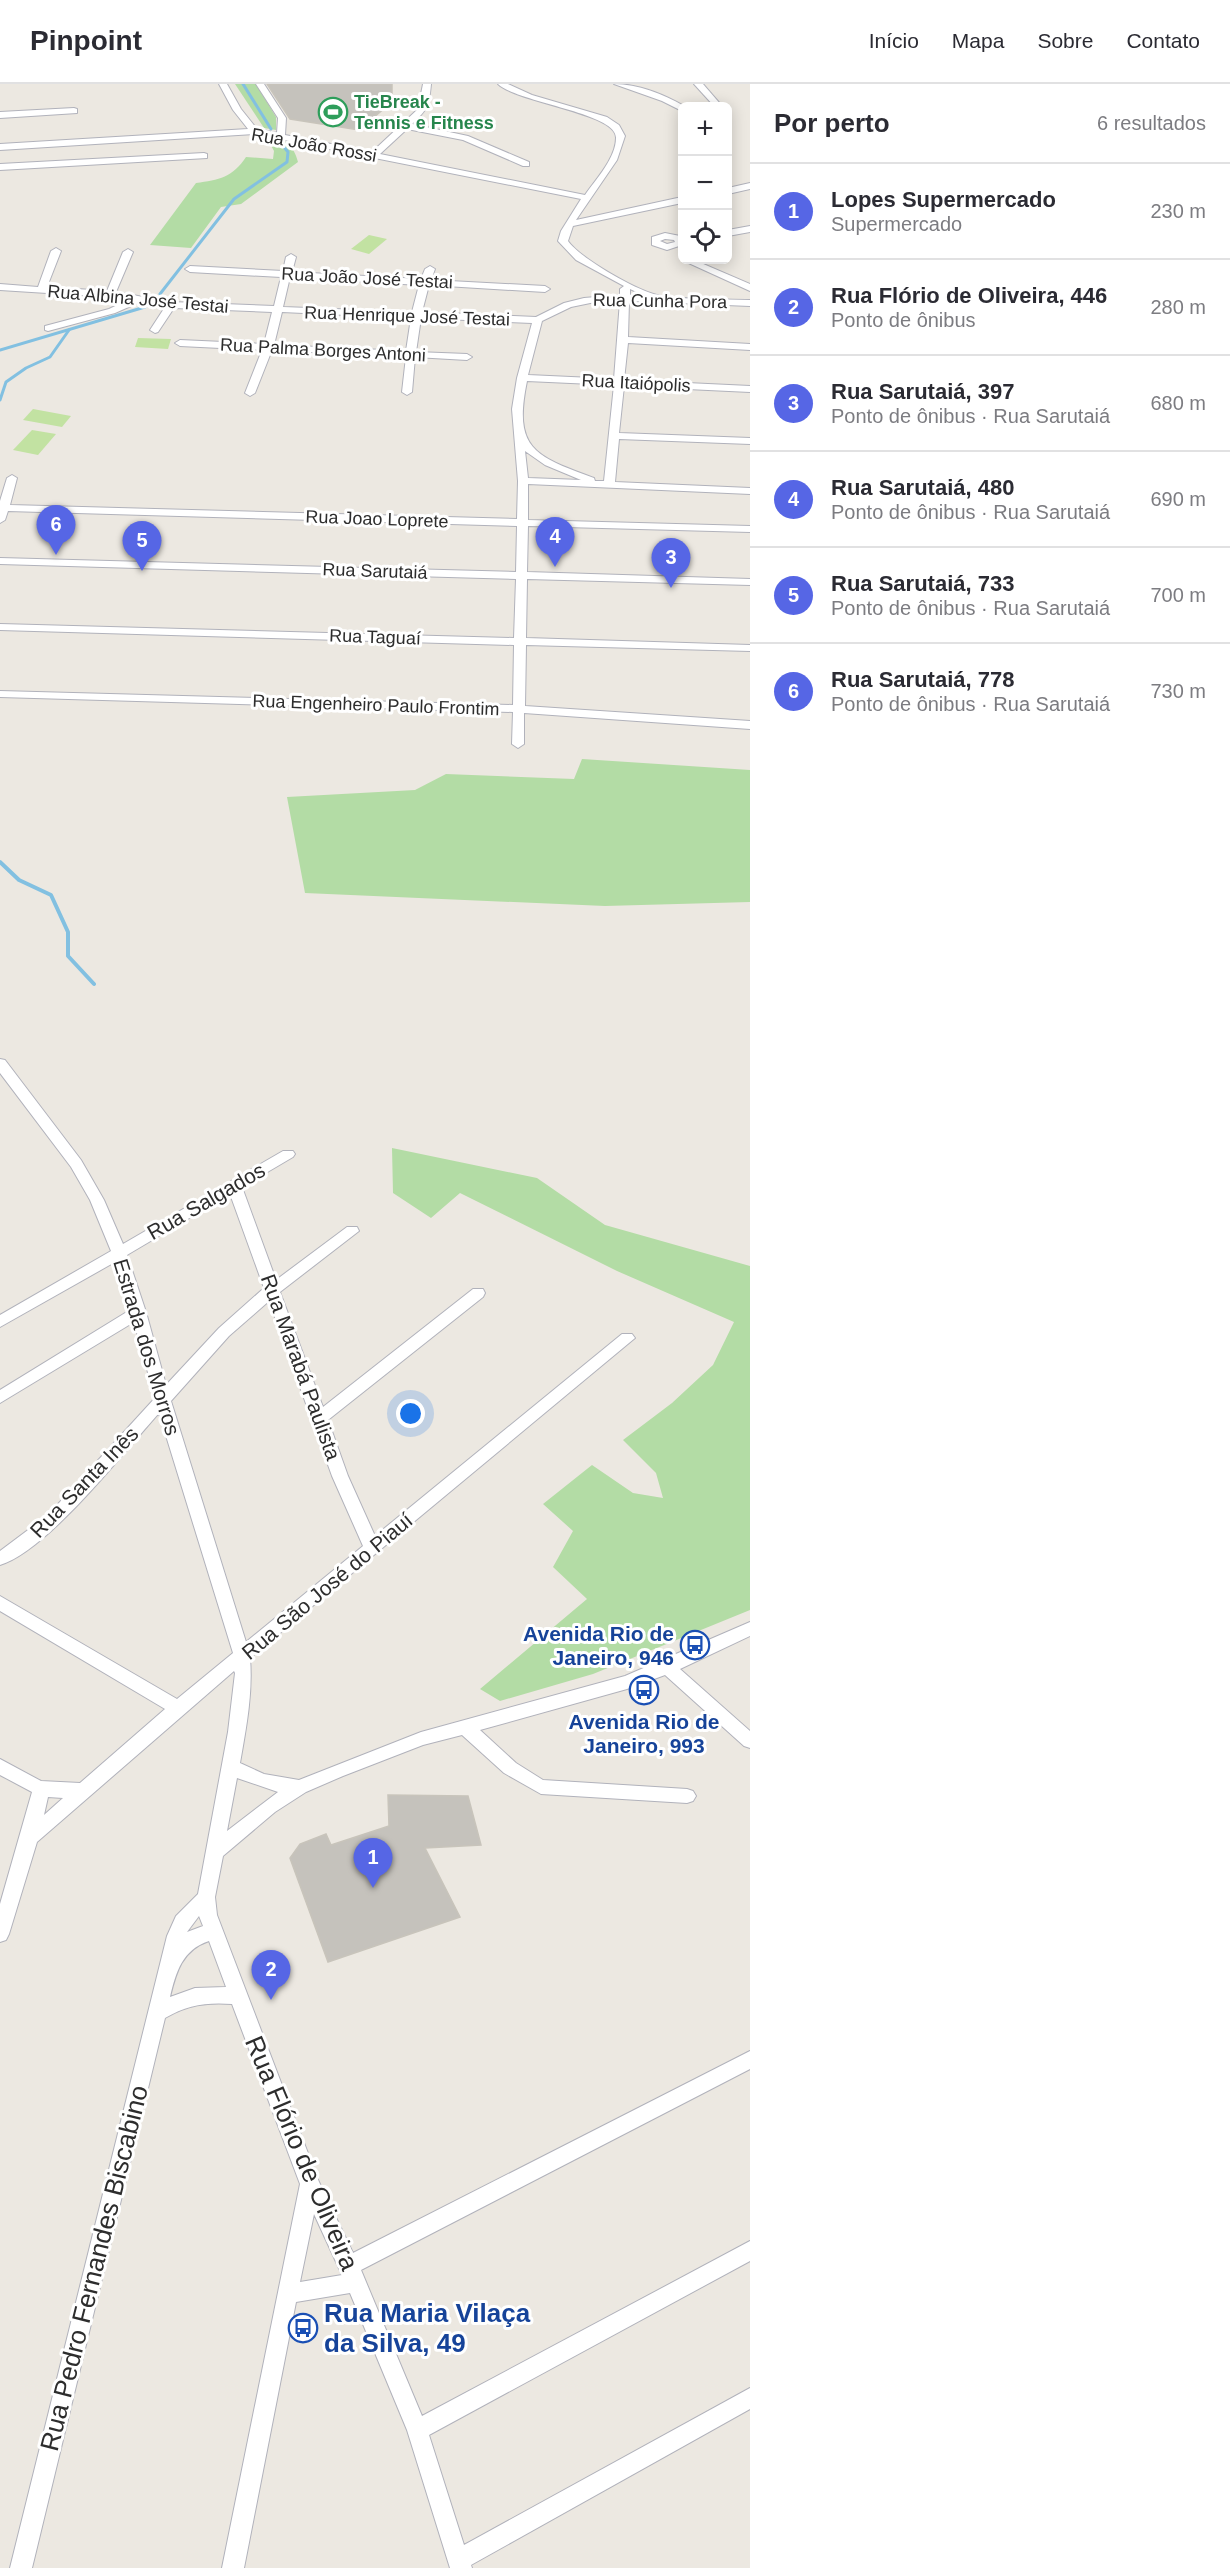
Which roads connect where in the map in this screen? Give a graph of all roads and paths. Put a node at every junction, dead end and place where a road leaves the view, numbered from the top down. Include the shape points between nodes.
1 (223, 84) edge
2 (260, 84) edge
3 (427, 84) edge
4 (502, 84) edge
5 (618, 84) edge
6 (698, 84) edge
7 (714, 102) edge
8 (678, 107) edge
9 (74, 111) dead end
10 (0, 115) edge
11 (407, 126) junction
12 (254, 131) junction
13 (281, 135) junction
14 (0, 147) edge
15 (204, 156) dead end
16 (373, 156) junction
17 (526, 164) dead end
18 (0, 167) edge
19 (750, 186) edge
20 (732, 189) edge
21 (588, 198) junction
22 (678, 201) edge
23 (570, 224) junction
24 (750, 229) edge
25 (740, 231) junction
26 (732, 232) edge
27 (750, 236) edge
28 (678, 239) edge
29 (678, 243) edge
30 (660, 246) junction
31 (56, 251) dead end
32 (128, 252) dead end
33 (678, 255) edge
34 (291, 256) dead end
35 (429, 263) dead end
36 (697, 264) edge
37 (190, 269) dead end
38 (289, 274) junction
39 (425, 280) junction
40 (624, 283) junction
41 (750, 288) edge
42 (545, 289) dead end
43 (1, 290) edge
44 (41, 290) junction
45 (110, 294) junction
46 (625, 297) junction
47 (139, 299) junction
48 (658, 299) junction
49 (750, 303) edge
50 (171, 305) junction
51 (277, 311) junction
52 (418, 316) junction
53 (538, 320) junction
54 (48, 328) dead end
55 (155, 330) dead end
56 (623, 340) junction
57 (180, 343) dead end
58 (750, 346) edge
59 (268, 347) junction
60 (411, 354) junction
61 (467, 357) dead end
62 (522, 378) junction
63 (617, 382) junction
64 (750, 389) edge
65 (407, 392) dead end
66 (250, 393) dead end
67 (518, 433) junction
68 (614, 436) junction
69 (750, 441) edge
70 (12, 478) dead end
71 (523, 481) junction
72 (605, 485) junction
73 (750, 491) edge
74 (4, 508) junction
75 (0, 520) edge
76 (522, 523) junction
77 (750, 529) edge
78 (0, 561) edge
79 (521, 575) junction
80 (750, 582) edge
81 (0, 627) edge
82 (521, 641) junction
83 (750, 648) edge
84 (1, 694) edge
85 (519, 709) junction
86 (750, 725) edge
87 (518, 744) dead end
88 (0, 1063) edge
89 (288, 1154) dead end
90 (234, 1185) junction
91 (352, 1231) dead end
92 (119, 1252) junction
93 (272, 1290) junction
94 (478, 1293) dead end
95 (139, 1312) junction
96 (0, 1322) edge
97 (627, 1338) dead end
98 (0, 1397) edge
99 (163, 1400) junction
100 (320, 1418) junction
101 (372, 1547) junction
102 (0, 1559) edge
103 (0, 1603) edge
104 (750, 1629) edge
105 (242, 1657) junction
106 (667, 1667) junction
107 (178, 1708) junction
108 (465, 1726) junction
109 (750, 1741) edge
110 (0, 1766) edge
111 (231, 1766) junction
112 (300, 1788) junction
113 (40, 1789) junction
114 (83, 1790) junction
115 (687, 1796) dead end
116 (29, 1838) junction
117 (215, 1852) junction
118 (206, 1897) junction
119 (213, 1931) junction
120 (0, 1934) edge
121 (169, 1968) junction
122 (237, 1996) junction
123 (156, 2014) junction
124 (750, 2060) edge
125 (310, 2184) junction
126 (750, 2250) edge
127 (352, 2274) junction
128 (287, 2294) junction
129 (750, 2398) edge
130 (417, 2430) junction
131 (460, 2564) edge
132 (21, 2568) edge
133 (234, 2568) edge

1 - 12 street
2 - 13 street via 282,118
3 - 11 street via 422,110
4 - 21 street via 515,93 616,126 620,142
5 - 8 street
6 - 7 street
9 - 10 street
11 - 16 street
11 - 17 street via 465,138
12 - 13 street, Rua João Rossi
12 - 14 street, Rua João Rossi
13 - 16 street, Rua João Rossi
15 - 18 street
16 - 21 street, Rua João Rossi
19 - 20 street
21 - 23 street
22 - 23 street
23 - 40 street via 563,236 564,244 589,264
24 - 25 street
25 - 26 street
25 - 27 street
28 - 30 street via 655,239
29 - 30 street
30 - 33 street
31 - 44 street
32 - 45 street
34 - 38 street
35 - 39 street
36 - 41 street
37 - 38 street, Rua João José Testai
38 - 39 street, Rua João José Testai
38 - 51 street
39 - 42 street, Rua João José Testai
39 - 52 street
40 - 46 street
40 - 48 street
43 - 44 street, Rua Albina José Testai
44 - 45 street, Rua Albina José Testai
45 - 47 street, Rua Albina José Testai
46 - 48 street, Rua Cunha Pora
46 - 53 street, Rua Cunha Pora via 577,301
46 - 56 street
47 - 50 street, Rua Albina José Testai
47 - 54 street via 112,311
48 - 49 street, Rua Cunha Pora
50 - 51 street, Rua Albina José Testai
50 - 55 street
51 - 52 street, Rua Henrique José Testai
51 - 59 street
52 - 53 street, Rua Henrique José Testai
52 - 60 street
53 - 62 street
56 - 58 street
56 - 63 street
57 - 59 street, Rua Palma Borges Antoni
59 - 60 street, Rua Palma Borges Antoni
59 - 66 street
60 - 61 street, Rua Palma Borges Antoni
60 - 65 street
62 - 63 street, Rua Itaiópolis
62 - 67 street
63 - 64 street, Rua Itaiópolis
63 - 68 street
67 - 71 street
67 - 72 street via 536,454
68 - 69 street
68 - 72 street
70 - 74 street
71 - 72 street
71 - 76 street
72 - 73 street
74 - 75 street
74 - 76 street, Rua Joao Loprete
76 - 77 street, Rua Joao Loprete
76 - 79 street
78 - 79 street, Rua Sarutaiá
79 - 80 street, Rua Sarutaiá
79 - 82 street
81 - 82 street, Rua Taguaí
82 - 83 street, Rua Taguaí
82 - 85 street
84 - 85 street, Rua Engenheiro Paulo Frontim
85 - 86 street, Rua Engenheiro Paulo Frontim
85 - 87 street
88 - 92 street, Estrada dos Morros via 81,1170
89 - 90 street, Rua Salgados
90 - 92 street, Rua Salgados
90 - 93 street, Rua Marabá Paulista
91 - 93 street, Rua Santa Inês
92 - 95 street, Estrada dos Morros
92 - 96 street, Rua Salgados
93 - 99 street, Rua Santa Inês via 224,1332
93 - 100 street, Rua Marabá Paulista
94 - 100 street
95 - 98 street
95 - 99 street, Estrada dos Morros
97 - 101 street, Rua São José do Piauí
99 - 102 street, Rua Santa Inês via 54,1519
99 - 105 street, Estrada dos Morros
100 - 101 street, Rua Marabá Paulista via 340,1476
101 - 105 street, Rua São José do Piauí
103 - 107 street
104 - 106 street
105 - 107 street, Rua São José do Piauí
105 - 111 street, Rua Flório de Oliveira via 241,1702
106 - 108 street via 627,1682
106 - 109 street
107 - 114 street, Rua São José do Piauí
108 - 112 street via 372,1757
108 - 115 street via 505,1766 541,1787
110 - 113 street
111 - 112 street via 265,1783
111 - 117 street, Rua Flório de Oliveira
112 - 117 street via 269,1807
113 - 114 street
113 - 116 street
114 - 116 street, Rua São José do Piauí
116 - 120 street
117 - 118 street, Rua Flório de Oliveira
118 - 119 street, Rua Flório de Oliveira
118 - 121 street, Rua Pedro Fernandes Biscabino via 182,1922
119 - 121 street via 190,1939
119 - 122 street, Rua Flório de Oliveira
121 - 123 street, Rua Pedro Fernandes Biscabino
122 - 123 street via 192,1996
122 - 125 street, Rua Flório de Oliveira
123 - 132 street, Rua Pedro Fernandes Biscabino
124 - 127 street
125 - 127 street, Rua Flório de Oliveira
125 - 128 street
126 - 130 street
127 - 128 street
127 - 130 street, Rua Flório de Oliveira
128 - 133 street
129 - 131 street
130 - 131 street, Rua Flório de Oliveira

